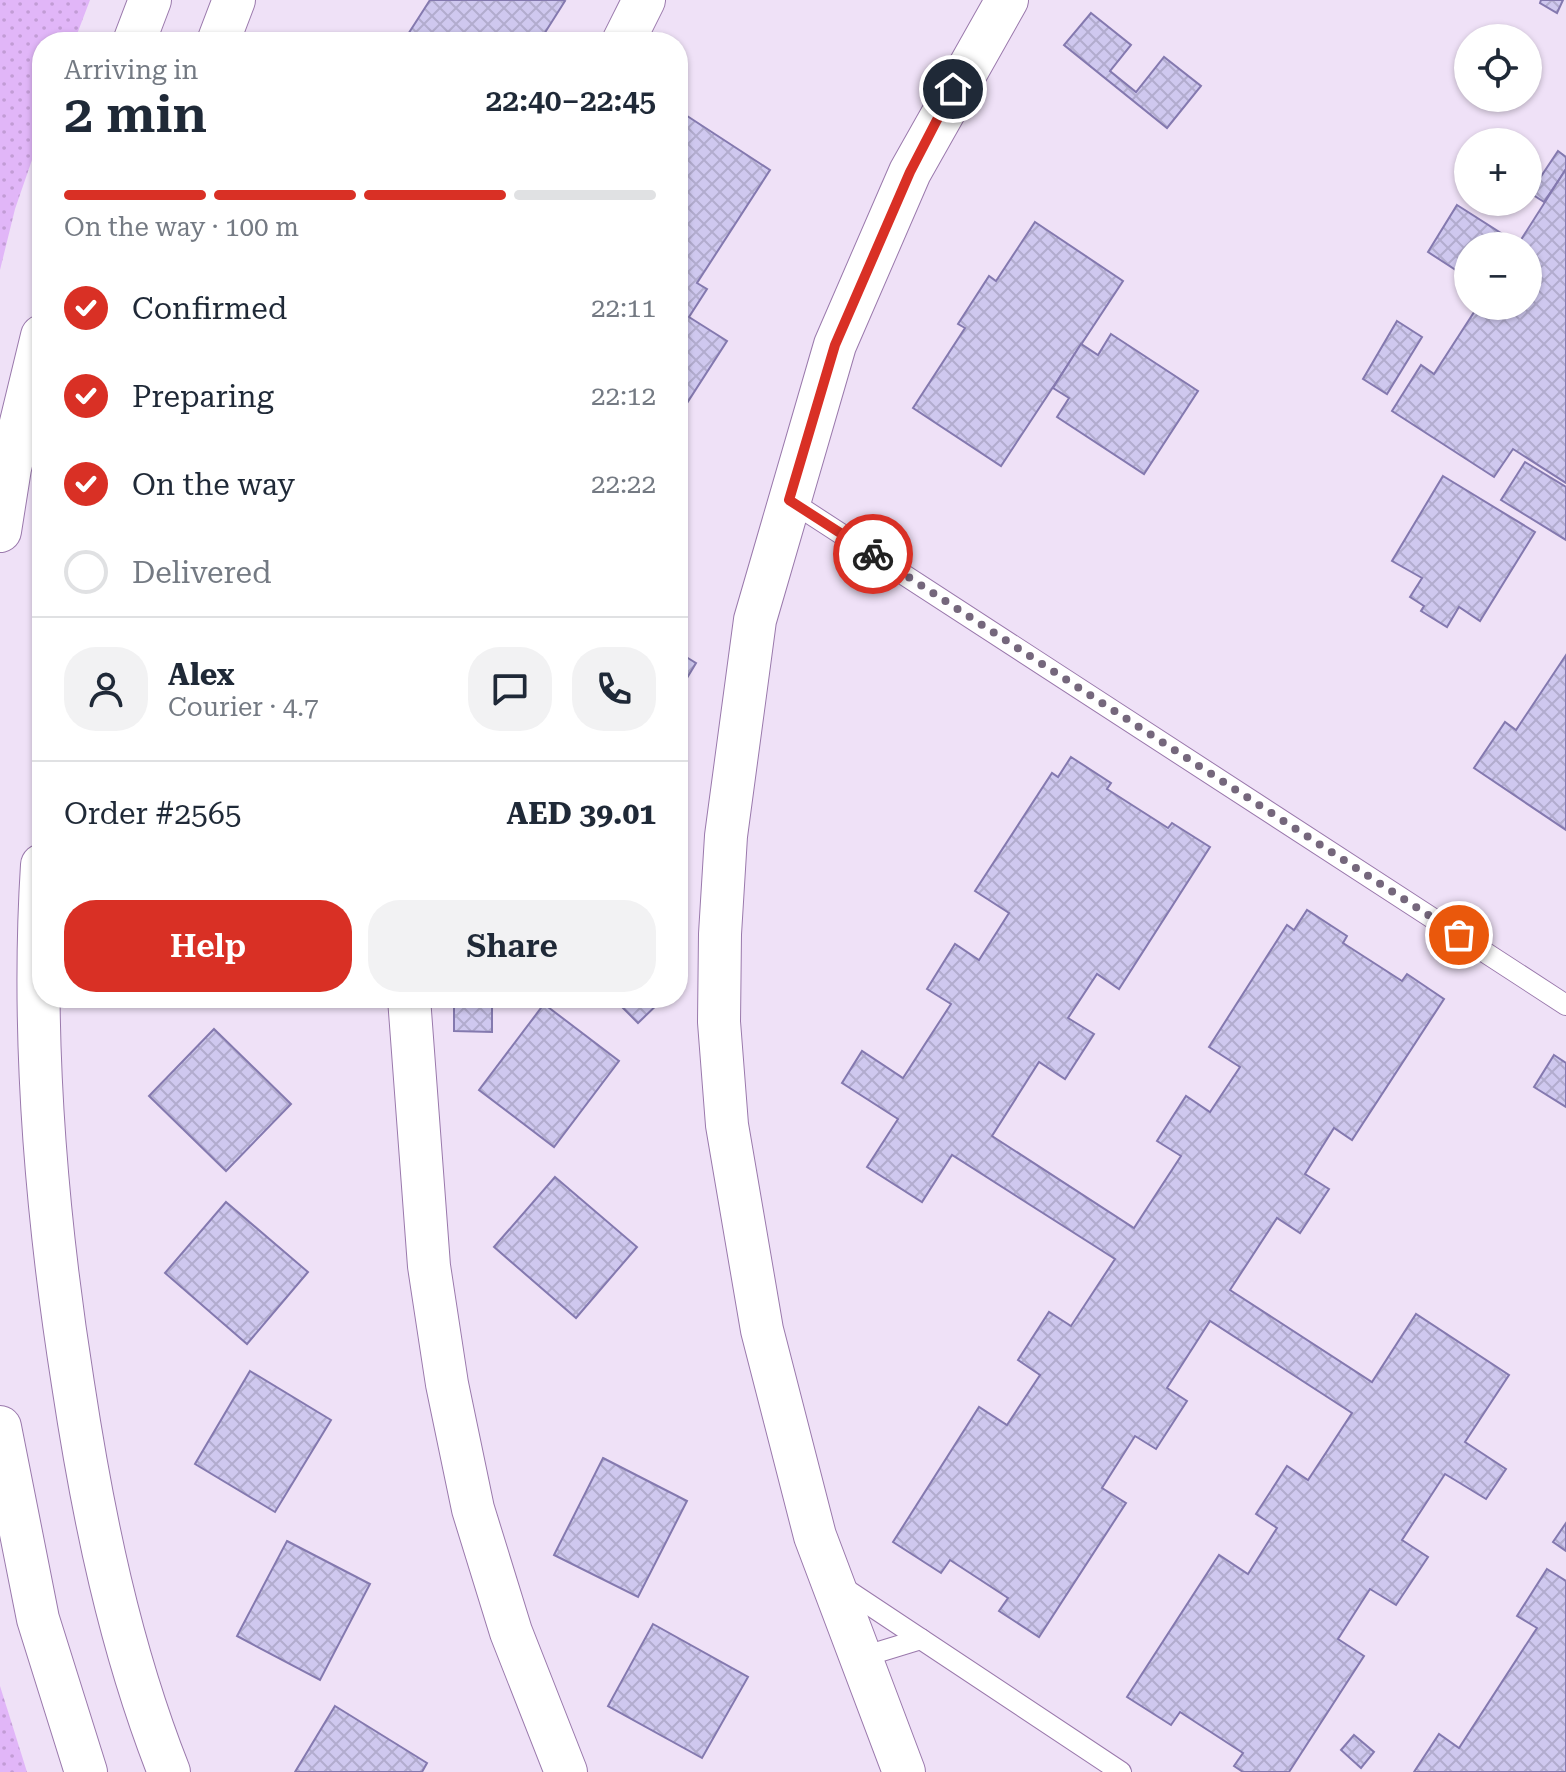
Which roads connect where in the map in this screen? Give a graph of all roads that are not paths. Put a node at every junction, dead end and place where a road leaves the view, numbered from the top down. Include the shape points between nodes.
1 (150, 0) edge
2 (234, 0) edge
3 (644, 0) edge
4 (1004, 1) edge
5 (138, 32) edge
6 (222, 32) edge
7 (628, 32) edge
8 (32, 377) edge
9 (789, 500) junction
10 (0, 531) edge
11 (1566, 1005) edge
12 (39, 1008) edge
13 (410, 1008) edge
14 (0, 1427) edge
15 (831, 1579) junction
16 (921, 1639) junction
17 (859, 1658) junction
18 (86, 1772) edge
19 (169, 1772) edge
20 (566, 1772) edge
21 (904, 1772) edge
22 (1121, 1772) edge

1 - 5 street
2 - 6 street
3 - 7 street
4 - 9 street via 932,130 870,259 835,345
8 - 10 street
9 - 11 lane
9 - 15 street via 755,620 740,719 726,836 719,1022 727,1125 760,1317 786,1431
12 - 19 street via 62,1311 83,1448 114,1600
13 - 20 street via 429,1266 447,1384 477,1522 511,1632
14 - 18 street via 38,1619
15 - 16 lane
15 - 17 street
16 - 17 lane
16 - 22 lane
17 - 21 street

